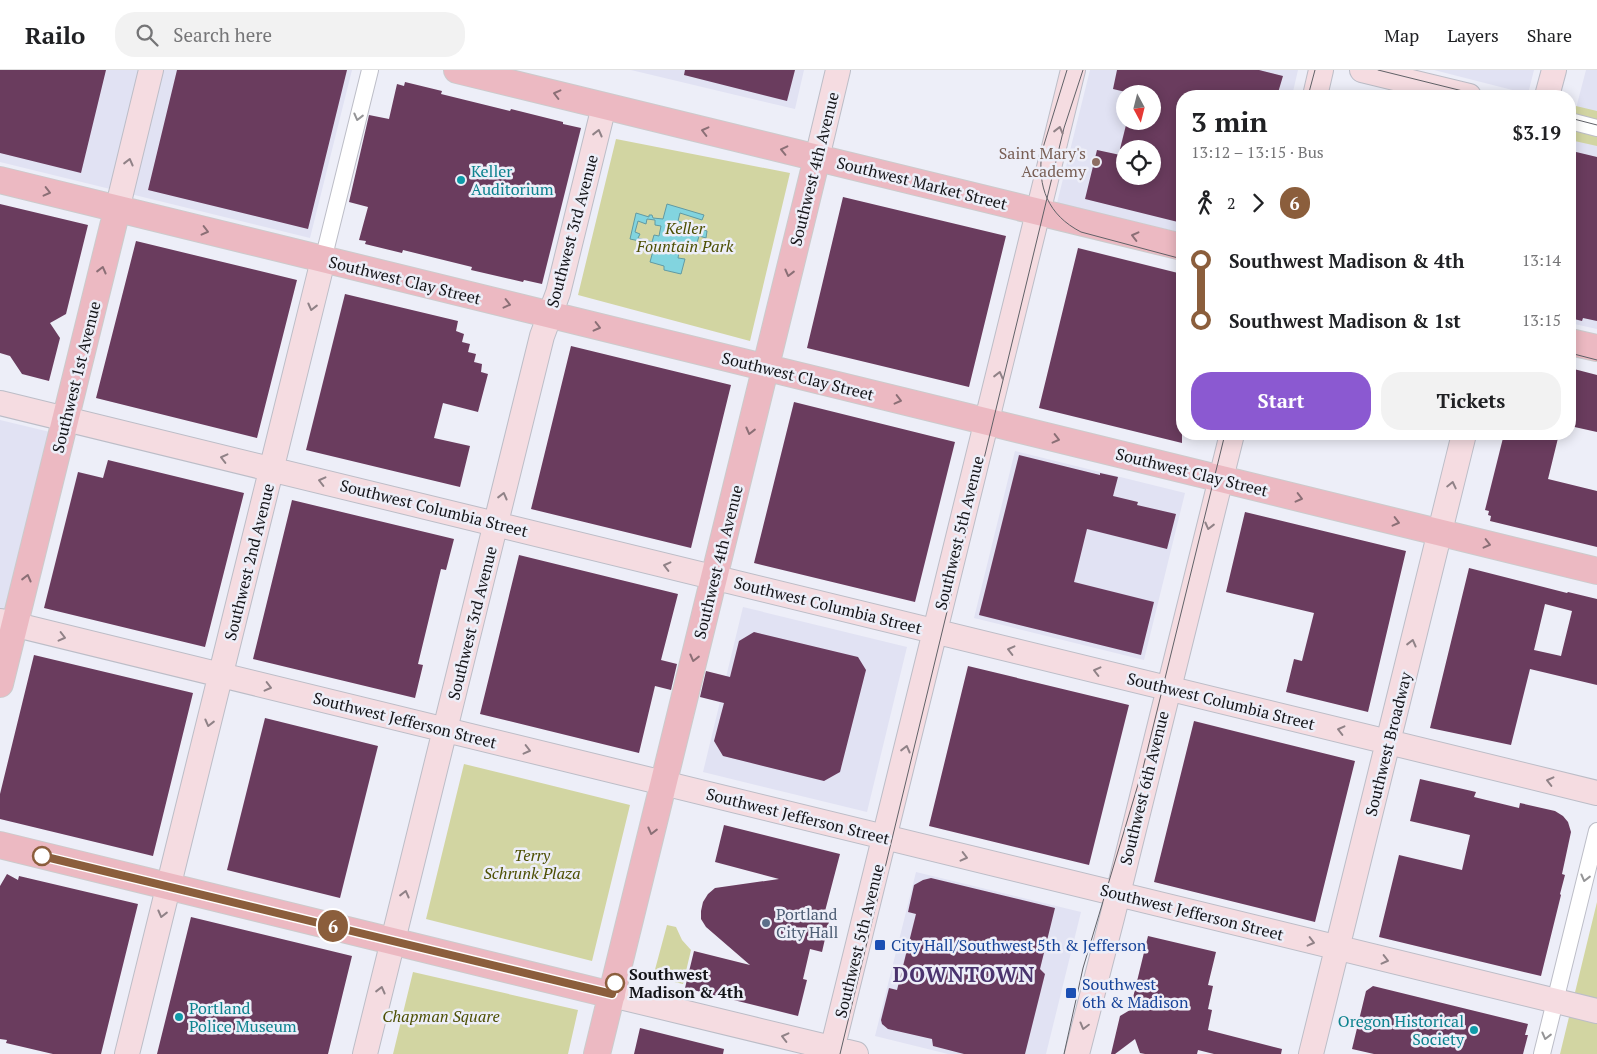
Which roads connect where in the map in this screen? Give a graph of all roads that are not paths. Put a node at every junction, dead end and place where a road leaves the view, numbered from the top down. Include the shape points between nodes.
1 (152, 70) edge
2 (370, 70) edge
3 (457, 70) edge
4 (838, 70) edge
5 (1074, 70) edge
6 (1321, 70) edge
7 (1362, 70) edge
8 (1554, 70) edge
9 (1316, 90) edge
10 (1444, 90) edge
11 (1549, 90) edge
12 (604, 106) junction
13 (1576, 123) edge
14 (1597, 128) edge
15 (817, 158) junction
16 (0, 180) edge
17 (117, 210) junction
18 (1039, 212) junction
19 (1176, 246) edge
20 (323, 260) junction
21 (550, 316) junction
22 (1576, 343) edge
23 (1597, 348) edge
24 (766, 368) junction
25 (0, 403) edge
26 (66, 419) junction
27 (987, 422) junction
28 (1230, 440) edge
29 (1463, 440) edge
30 (272, 469) junction
31 (1220, 479) junction
32 (496, 524) junction
33 (1440, 532) junction
34 (1597, 571) edge
35 (714, 577) junction
36 (7, 623) edge
37 (935, 631) junction
38 (221, 676) junction
39 (0, 684) edge
40 (1169, 688) junction
41 (445, 730) junction
42 (1388, 742) junction
43 (663, 783) junction
44 (1597, 793) edge
45 (1597, 831) edge
46 (884, 837) junction
47 (0, 845) edge
48 (169, 886) junction
49 (1118, 894) junction
50 (393, 941) junction
51 (1337, 948) junction
52 (612, 994) junction
53 (1555, 1001) junction
54 (1597, 1011) edge
55 (832, 1051) edge
56 (127, 1054) edge
57 (366, 1054) edge
58 (598, 1054) edge
59 (856, 1054) edge
60 (1077, 1054) edge
61 (1311, 1054) edge
62 (1542, 1054) edge

17 -> 1 main road, Southwest 1st Avenue
2 -> 20 street, Southwest 2nd Avenue
12 -> 3 main road, Southwest Market Street
4 - 15 main road, Southwest 4th Avenue
18 -> 5 main road, Southwest 5th Avenue
6 - 9 main road
7 - 10 main road
8 - 11 main road
15 -> 12 main road, Southwest Market Street
21 -> 12 main road, Southwest 3rd Avenue
13 - 14 street
15 - 18 main road, Southwest Market Street
15 -> 24 main road, Southwest 4th Avenue
16 -> 17 main road, Southwest Clay Street
17 -> 20 main road, Southwest Clay Street
26 -> 17 main road, Southwest 1st Avenue
19 -> 18 main road, Southwest Market Street
27 -> 18 main road, Southwest 5th Avenue
20 -> 21 main road, Southwest Clay Street
20 -> 30 main road, Southwest 2nd Avenue
21 -> 24 main road, Southwest Clay Street
32 -> 21 main road, Southwest 3rd Avenue via 542,336
22 - 23 main road
24 -> 27 main road, Southwest Clay Street
24 -> 35 main road, Southwest 4th Avenue
25 - 26 main road, Southwest Columbia Street
30 -> 26 main road, Southwest Columbia Street
36 -> 26 main road, Southwest 1st Avenue
27 -> 31 main road, Southwest Clay Street
27 - 37 main road, Southwest 5th Avenue
28 - 31 main road, Southwest 6th Avenue
33 -> 29 main road, Southwest Broadway
32 -> 30 main road, Southwest Columbia Street
30 - 38 main road, Southwest 2nd Avenue
31 -> 33 main road, Southwest Clay Street
31 -> 40 main road, Southwest 6th Avenue
35 -> 32 main road, Southwest Columbia Street
32 - 41 main road, Southwest 3rd Avenue
33 -> 34 main road, Southwest Clay Street
42 -> 33 main road, Southwest Broadway
35 - 37 main road, Southwest Columbia Street
35 -> 43 main road, Southwest 4th Avenue
36 -> 38 main road, Southwest Jefferson Street
36 - 39 main road, Southwest 1st Avenue
40 -> 37 main road, Southwest Columbia Street
46 -> 37 main road, Southwest 5th Avenue
38 -> 41 main road, Southwest Jefferson Street
38 -> 48 main road, Southwest 2nd Avenue
42 -> 40 main road, Southwest Columbia Street
40 - 49 main road, Southwest 6th Avenue
41 -> 43 main road, Southwest Jefferson Street
50 -> 41 main road, Southwest 3rd Avenue
44 -> 42 main road, Southwest Columbia Street
42 - 51 main road, Southwest Broadway
43 - 46 main road, Southwest Jefferson Street
43 -> 52 main road, Southwest 4th Avenue
45 -> 53 street
46 -> 49 main road, Southwest Jefferson Street
46 - 55 main road, Southwest 5th Avenue
47 - 48 main road
48 - 50 main road
48 -> 56 main road, Southwest 2nd Avenue
49 -> 51 main road, Southwest Jefferson Street
49 -> 60 main road, Southwest 6th Avenue
50 - 52 main road
57 -> 50 main road, Southwest 3rd Avenue
51 -> 53 main road, Southwest Jefferson Street
51 - 61 main road, Southwest Broadway
55 -> 52 main road
52 - 58 main road, Southwest 4th Avenue
53 - 54 main road, Southwest Jefferson Street
53 -> 62 street
55 - 59 main road

